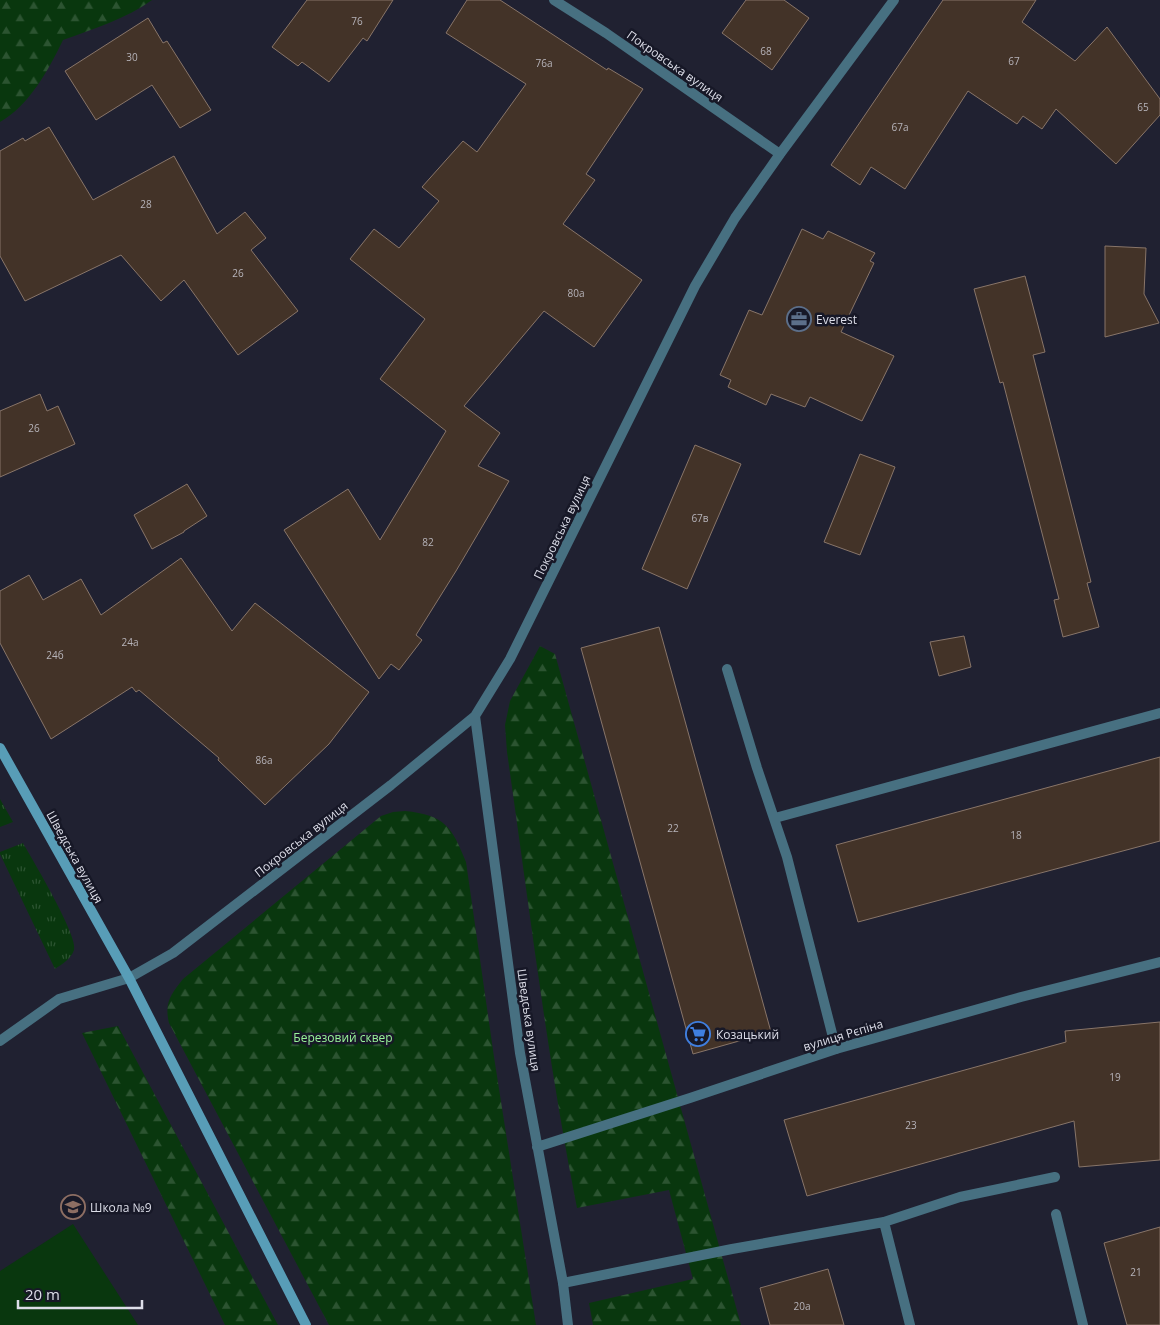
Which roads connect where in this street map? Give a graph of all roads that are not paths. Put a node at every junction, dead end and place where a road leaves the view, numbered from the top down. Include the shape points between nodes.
1 (554, 0) edge
2 (894, 0) edge
3 (780, 154) junction
4 (727, 669) dead end
5 (1160, 713) edge
6 (475, 716) junction
7 (0, 748) edge
8 (775, 818) junction
9 (1160, 962) edge
10 (129, 978) junction
11 (0, 1041) edge
12 (836, 1049) junction
13 (537, 1147) junction
14 (1055, 1177) dead end
15 (1056, 1214) dead end
16 (884, 1222) junction
17 (563, 1283) junction
18 (306, 1325) edge
19 (568, 1325) edge
20 (910, 1325) edge
21 (1083, 1325) edge

1 - 3 street, Покровська вулиця
2 - 3 street, Покровська вулиця
3 - 6 street, Покровська вулиця via 735,218 695,286 510,659
4 - 8 street
5 - 8 street
6 - 10 street, Покровська вулиця via 174,954
6 - 13 street, Шведська вулиця via 520,1053
7 - 10 street, Шведська вулиця
8 - 12 street
9 - 12 street, вулиця Рєпіна
10 - 11 street via 59,999
10 - 18 street, Шведська вулиця
12 - 13 street, вулиця Рєпіна
13 - 17 street, Шведська вулиця
14 - 16 street via 960,1197
15 - 21 street
16 - 17 street
16 - 20 street
17 - 19 street, Шведська вулиця

